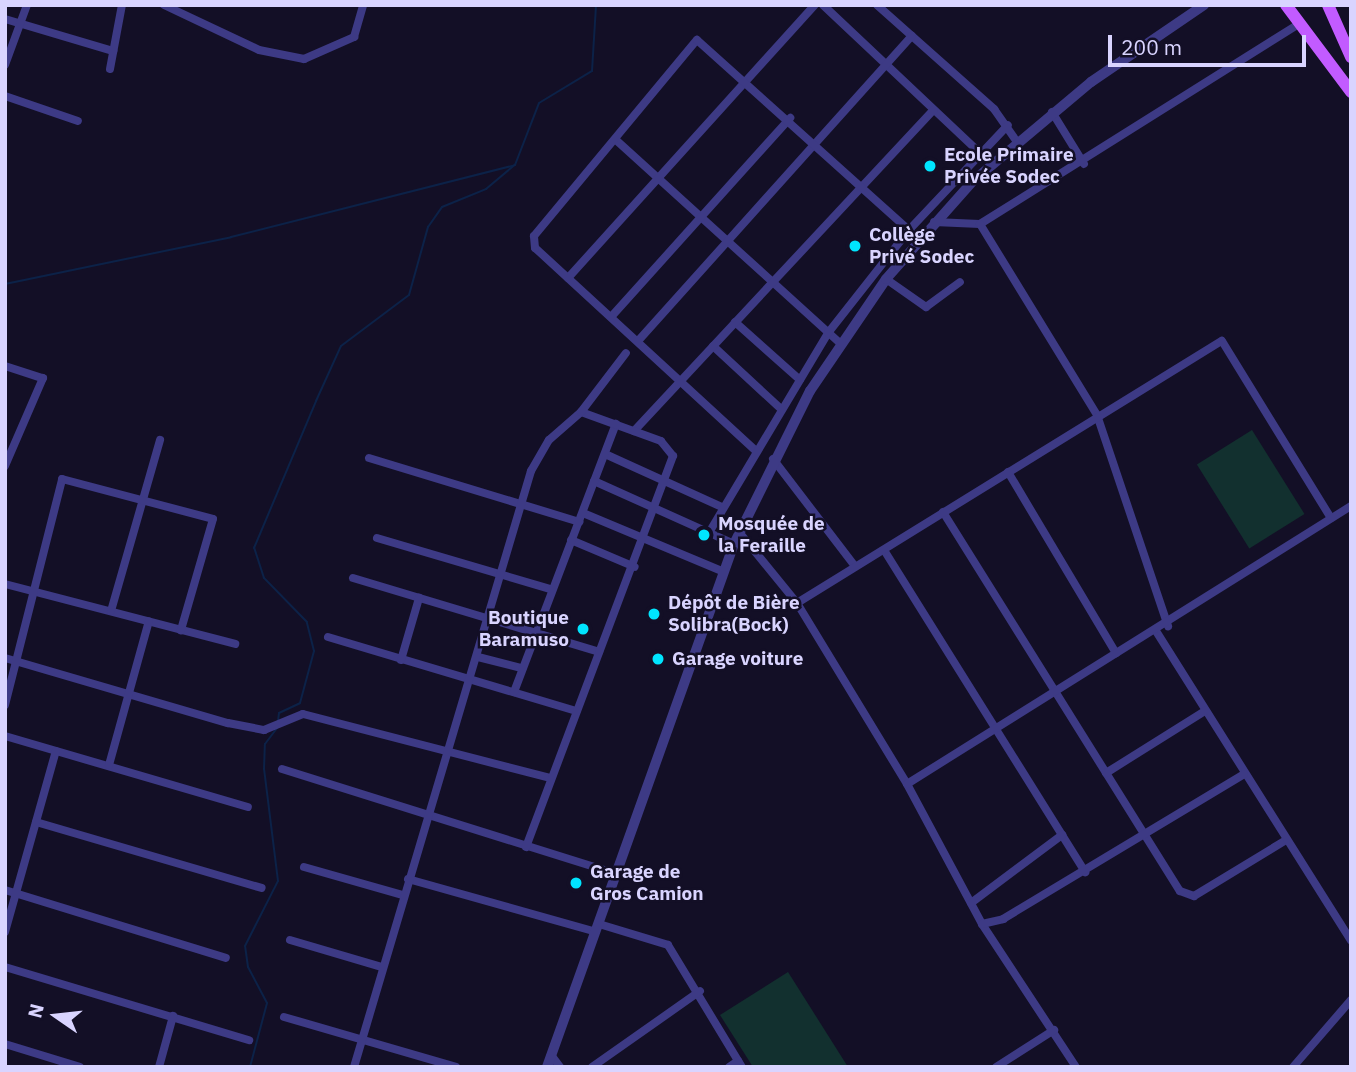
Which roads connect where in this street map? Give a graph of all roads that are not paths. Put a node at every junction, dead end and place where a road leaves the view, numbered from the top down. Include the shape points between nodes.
1 (27, 5) edge
2 (122, 5) edge
3 (164, 5) edge
4 (363, 5) edge
5 (815, 5) edge
6 (823, 5) edge
7 (877, 5) edge
8 (1204, 5) edge
9 (1286, 5) edge
10 (1328, 5) edge
11 (5, 19) edge
12 (20, 24) junction
13 (1299, 24) junction
14 (912, 36) junction
15 (113, 51) junction
16 (1351, 57) edge
17 (5, 65) edge
18 (886, 65) junction
19 (110, 69) dead end
20 (747, 80) junction
21 (1351, 92) edge
22 (5, 96) edge
23 (933, 110) junction
24 (1052, 112) junction
25 (790, 118) junction
26 (78, 121) dead end
27 (1008, 125) junction
28 (617, 139) junction
29 (1016, 141) junction
30 (817, 142) junction
31 (978, 151) junction
32 (1084, 164) junction
33 (658, 178) junction
34 (863, 185) junction
35 (701, 218) junction
36 (934, 222) junction
37 (980, 224) junction
38 (909, 230) junction
39 (919, 240) junction
40 (727, 242) junction
41 (568, 278) junction
42 (886, 279) junction
43 (960, 282) dead end
44 (771, 283) junction
45 (611, 317) junction
46 (735, 322) junction
47 (828, 334) junction
48 (638, 341) junction
49 (840, 343) junction
50 (713, 346) junction
51 (626, 353) dead end
52 (5, 366) edge
53 (800, 380) junction
54 (681, 381) junction
55 (781, 408) junction
56 (581, 412) junction
57 (1097, 415) junction
58 (616, 424) junction
59 (634, 431) junction
60 (160, 440) dead end
61 (756, 451) junction
62 (605, 454) junction
63 (369, 458) dead end
64 (773, 458) junction
65 (5, 466) edge
66 (1008, 472) junction
67 (594, 481) junction
68 (667, 482) junction
69 (144, 500) junction
70 (520, 505) junction
71 (1351, 506) edge
72 (722, 507) junction
73 (657, 509) junction
74 (943, 512) junction
75 (583, 513) junction
76 (1331, 518) junction
77 (579, 522) junction
78 (710, 531) junction
79 (739, 532) junction
80 (377, 538) dead end
81 (646, 539) junction
82 (571, 540) junction
83 (734, 544) junction
84 (884, 550) junction
85 (854, 565) junction
86 (635, 567) junction
87 (724, 572) junction
88 (501, 573) junction
89 (353, 578) dead end
90 (5, 584) edge
91 (550, 589) junction
92 (34, 590) junction
93 (419, 598) junction
94 (797, 603) junction
95 (111, 611) junction
96 (490, 615) junction
97 (149, 621) junction
98 (1168, 626) junction
99 (535, 628) junction
100 (181, 629) junction
101 (1156, 631) junction
102 (328, 637) dead end
103 (235, 645) dead end
104 (599, 652) junction
105 (1116, 653) junction
106 (478, 657) junction
107 (5, 658) edge
108 (401, 660) junction
109 (17, 661) junction
110 (521, 668) junction
111 (471, 681) junction
112 (1054, 688) junction
113 (514, 692) junction
114 (128, 693) junction
115 (5, 705) edge
116 (576, 711) junction
117 (1205, 711) junction
118 (996, 729) junction
119 (5, 736) edge
120 (56, 751) junction
121 (451, 751) junction
122 (109, 765) junction
123 (282, 769) dead end
124 (1106, 773) junction
125 (1244, 775) junction
126 (551, 778) junction
127 (907, 784) junction
128 (248, 807) dead end
129 (429, 815) junction
130 (36, 822) junction
131 (1062, 835) junction
132 (1144, 836) junction
133 (1286, 839) junction
134 (527, 847) junction
135 (304, 867) dead end
136 (1085, 872) junction
137 (617, 874) junction
138 (408, 879) junction
139 (262, 888) dead end
140 (5, 890) edge
141 (16, 893) junction
142 (402, 895) junction
143 (971, 903) junction
144 (982, 924) junction
145 (597, 928) junction
146 (5, 932) edge
147 (290, 940) dead end
148 (1351, 941) edge
149 (226, 958) dead end
150 (5, 967) edge
151 (382, 967) junction
152 (700, 992) junction
153 (1351, 1000) edge
154 (173, 1016) junction
155 (284, 1017) dead end
156 (1054, 1030) junction
157 (249, 1040) dead end
158 (362, 1040) junction
159 (5, 1044) edge
160 (551, 1055) junction
161 (740, 1064) edge
162 (80, 1067) edge
163 (159, 1067) edge
164 (354, 1067) edge
165 (456, 1067) edge
166 (547, 1067) edge
167 (560, 1067) edge
168 (592, 1067) edge
169 (729, 1067) edge
170 (996, 1067) edge
171 (1076, 1067) edge
172 (1293, 1067) edge

1 - 12 street
2 - 15 street
3 - 4 street via 259,50 304,60 354,37
5 - 20 street
6 - 18 street
7 - 14 street
8 - 24 street
9 - 13 main road
10 - 16 main road
11 - 12 street
12 - 15 street
12 - 17 street
13 - 21 main road
13 - 32 street
14 - 18 street
14 - 27 street
15 - 19 street
18 - 23 street
18 - 30 street
20 - 25 street
20 - 28 street via 694,41
20 - 33 street
22 - 26 street
23 - 31 street
23 - 34 street
24 - 29 street
24 - 32 street
25 - 30 street
25 - 35 street
27 - 29 street
27 - 31 street
28 - 33 street
28 - 41 street via 534,236 535,247
29 - 36 street
30 - 34 street
30 - 40 street
31 - 38 street
32 - 37 street
33 - 35 street
33 - 41 street
34 - 38 street
34 - 44 street
35 - 40 street
35 - 45 street
36 - 37 street
36 - 39 street
37 - 57 street
38 - 39 street
38 - 47 street
39 - 42 street
40 - 44 street
40 - 48 street
41 - 45 street
42 - 43 street via 926,307
42 - 49 street
44 - 46 street
44 - 47 street
45 - 48 street
46 - 50 street
46 - 53 street
47 - 49 street
47 - 53 street
48 - 54 street
49 - 64 street
50 - 54 street
50 - 55 street
51 - 56 street
52 - 65 street via 43,379
53 - 55 street
54 - 59 street
54 - 61 street
55 - 61 street
56 - 58 street
56 - 70 street via 549,440
57 - 66 street
57 - 76 street via 1222,341
57 - 98 street
58 - 59 street
58 - 62 street
59 - 68 street via 671,450
60 - 69 street
61 - 72 street
62 - 67 street
62 - 68 street
63 - 70 street
64 - 79 street
64 - 85 street
66 - 74 street
66 - 105 street
67 - 73 street
67 - 75 street
68 - 72 street
68 - 73 street
69 - 92 street via 62,479
69 - 95 street
69 - 100 street via 213,519
70 - 77 street
70 - 88 street
71 - 76 street
72 - 78 street
73 - 78 street
73 - 81 street
74 - 84 street
74 - 112 street
75 - 77 street
75 - 81 street
76 - 98 street
77 - 82 street
78 - 83 street
79 - 83 street
79 - 94 street
80 - 88 street
81 - 86 street
81 - 87 street
82 - 86 street
82 - 91 street
83 - 87 street
84 - 85 street
84 - 118 street
85 - 94 street
86 - 104 street
87 - 137 street
88 - 91 street
88 - 96 street
89 - 93 street
90 - 92 street
91 - 99 street
92 - 95 street
92 - 109 street
93 - 96 street
93 - 108 street
94 - 127 street
95 - 97 street
96 - 99 street
96 - 106 street
97 - 100 street
97 - 114 street
98 - 101 street
99 - 104 street
99 - 110 street
100 - 103 street
101 - 105 street
101 - 117 street
102 - 108 street
104 - 116 street
105 - 112 street
106 - 110 street
106 - 111 street
107 - 109 street
108 - 111 street
109 - 114 street
109 - 115 street
110 - 113 street
111 - 113 street
111 - 121 street
112 - 118 street
112 - 124 street
113 - 116 street
114 - 121 street via 264,730 297,713
114 - 122 street
116 - 126 street
117 - 124 street
117 - 125 street
118 - 127 street
118 - 131 street
119 - 120 street
120 - 122 street
120 - 130 street
121 - 126 street
121 - 129 street
122 - 128 street
123 - 129 street
124 - 132 street
125 - 132 street
125 - 133 street
126 - 134 street
127 - 143 street
129 - 134 street
129 - 138 street
130 - 139 street
130 - 141 street
131 - 136 street
131 - 143 street
132 - 133 street via 1186,897
132 - 136 street
133 - 148 street
134 - 137 street
135 - 142 street
136 - 144 street via 1003,919
137 - 145 street
138 - 142 street
138 - 145 street
140 - 141 street
141 - 146 street
141 - 149 street
142 - 151 street
143 - 144 street
144 - 156 street
145 - 152 street via 668,944
145 - 160 street
147 - 151 street
150 - 154 street
151 - 158 street
152 - 161 street
152 - 168 street
153 - 172 street
154 - 157 street
154 - 163 street
155 - 158 street
156 - 170 street
156 - 171 street
158 - 164 street
158 - 165 street
159 - 162 street
160 - 166 street
160 - 167 street
161 - 169 street

